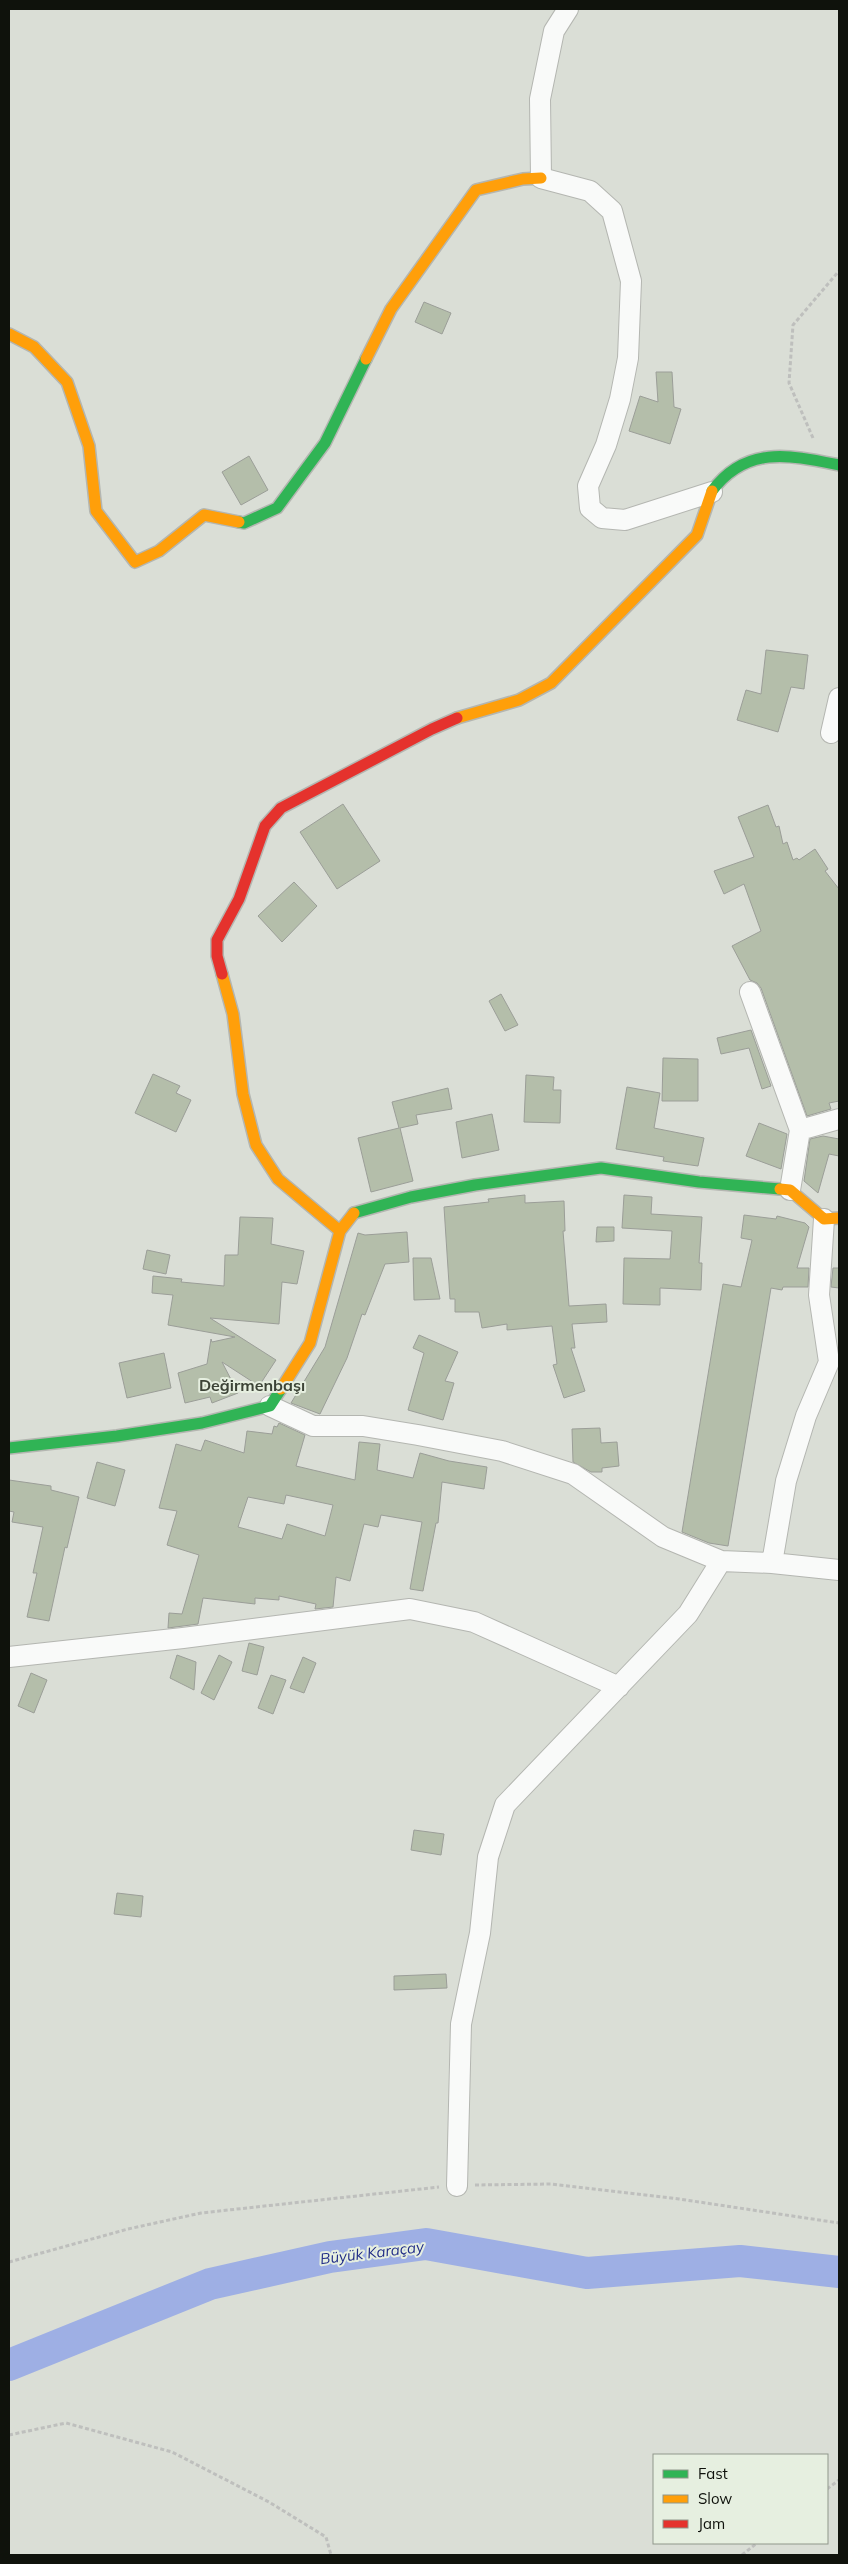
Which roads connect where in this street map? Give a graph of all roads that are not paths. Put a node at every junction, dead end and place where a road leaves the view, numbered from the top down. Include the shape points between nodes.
1 (556, 9) edge
2 (568, 9) edge
3 (554, 31) junction
4 (541, 178) junction
5 (9, 334) edge
6 (839, 465) edge
7 (712, 492) junction
8 (839, 698) edge
9 (831, 733) dead end
10 (750, 992) dead end
11 (839, 1119) edge
12 (800, 1130) junction
13 (790, 1190) junction
14 (832, 1219) edge
15 (340, 1231) junction
16 (270, 1406) junction
17 (9, 1448) edge
18 (721, 1561) junction
19 (772, 1563) junction
20 (839, 1570) edge
21 (9, 1657) edge
22 (619, 1687) junction
23 (457, 2186) road end

1 - 3 street
2 - 3 street
3 - 4 street via 540,99
4 - 5 street via 523,178 476,190 391,309 325,443 277,508 244,523 204,516 159,552 135,562 96,511 89,446 66,382 34,347
4 - 7 street via 590,191 612,211 631,281 628,358 606,445 588,486 590,508 602,518 625,520
6 - 7 street via 823,461 754,458 732,471
7 - 15 street via 697,535 551,683 519,700 470,713 432,728 281,808 265,826 239,899 217,940 216,956 233,1014 243,1094 256,1145 278,1180
8 - 9 street
10 - 12 street
11 - 12 street
12 - 13 street
13 - 14 street
13 - 15 street via 699,1182 601,1168 411,1197 351,1214
14 - 19 street via 819,1295 829,1362 806,1416 786,1481
15 - 16 street via 310,1343
16 - 17 street via 202,1423
16 - 18 street via 312,1426 363,1426 418,1435 502,1451 573,1474 663,1537
18 - 19 street
18 - 22 street via 688,1614
19 - 20 street
21 - 22 street via 410,1609 474,1622
22 - 23 street via 505,1805 491,1848 480,1934 461,2024

